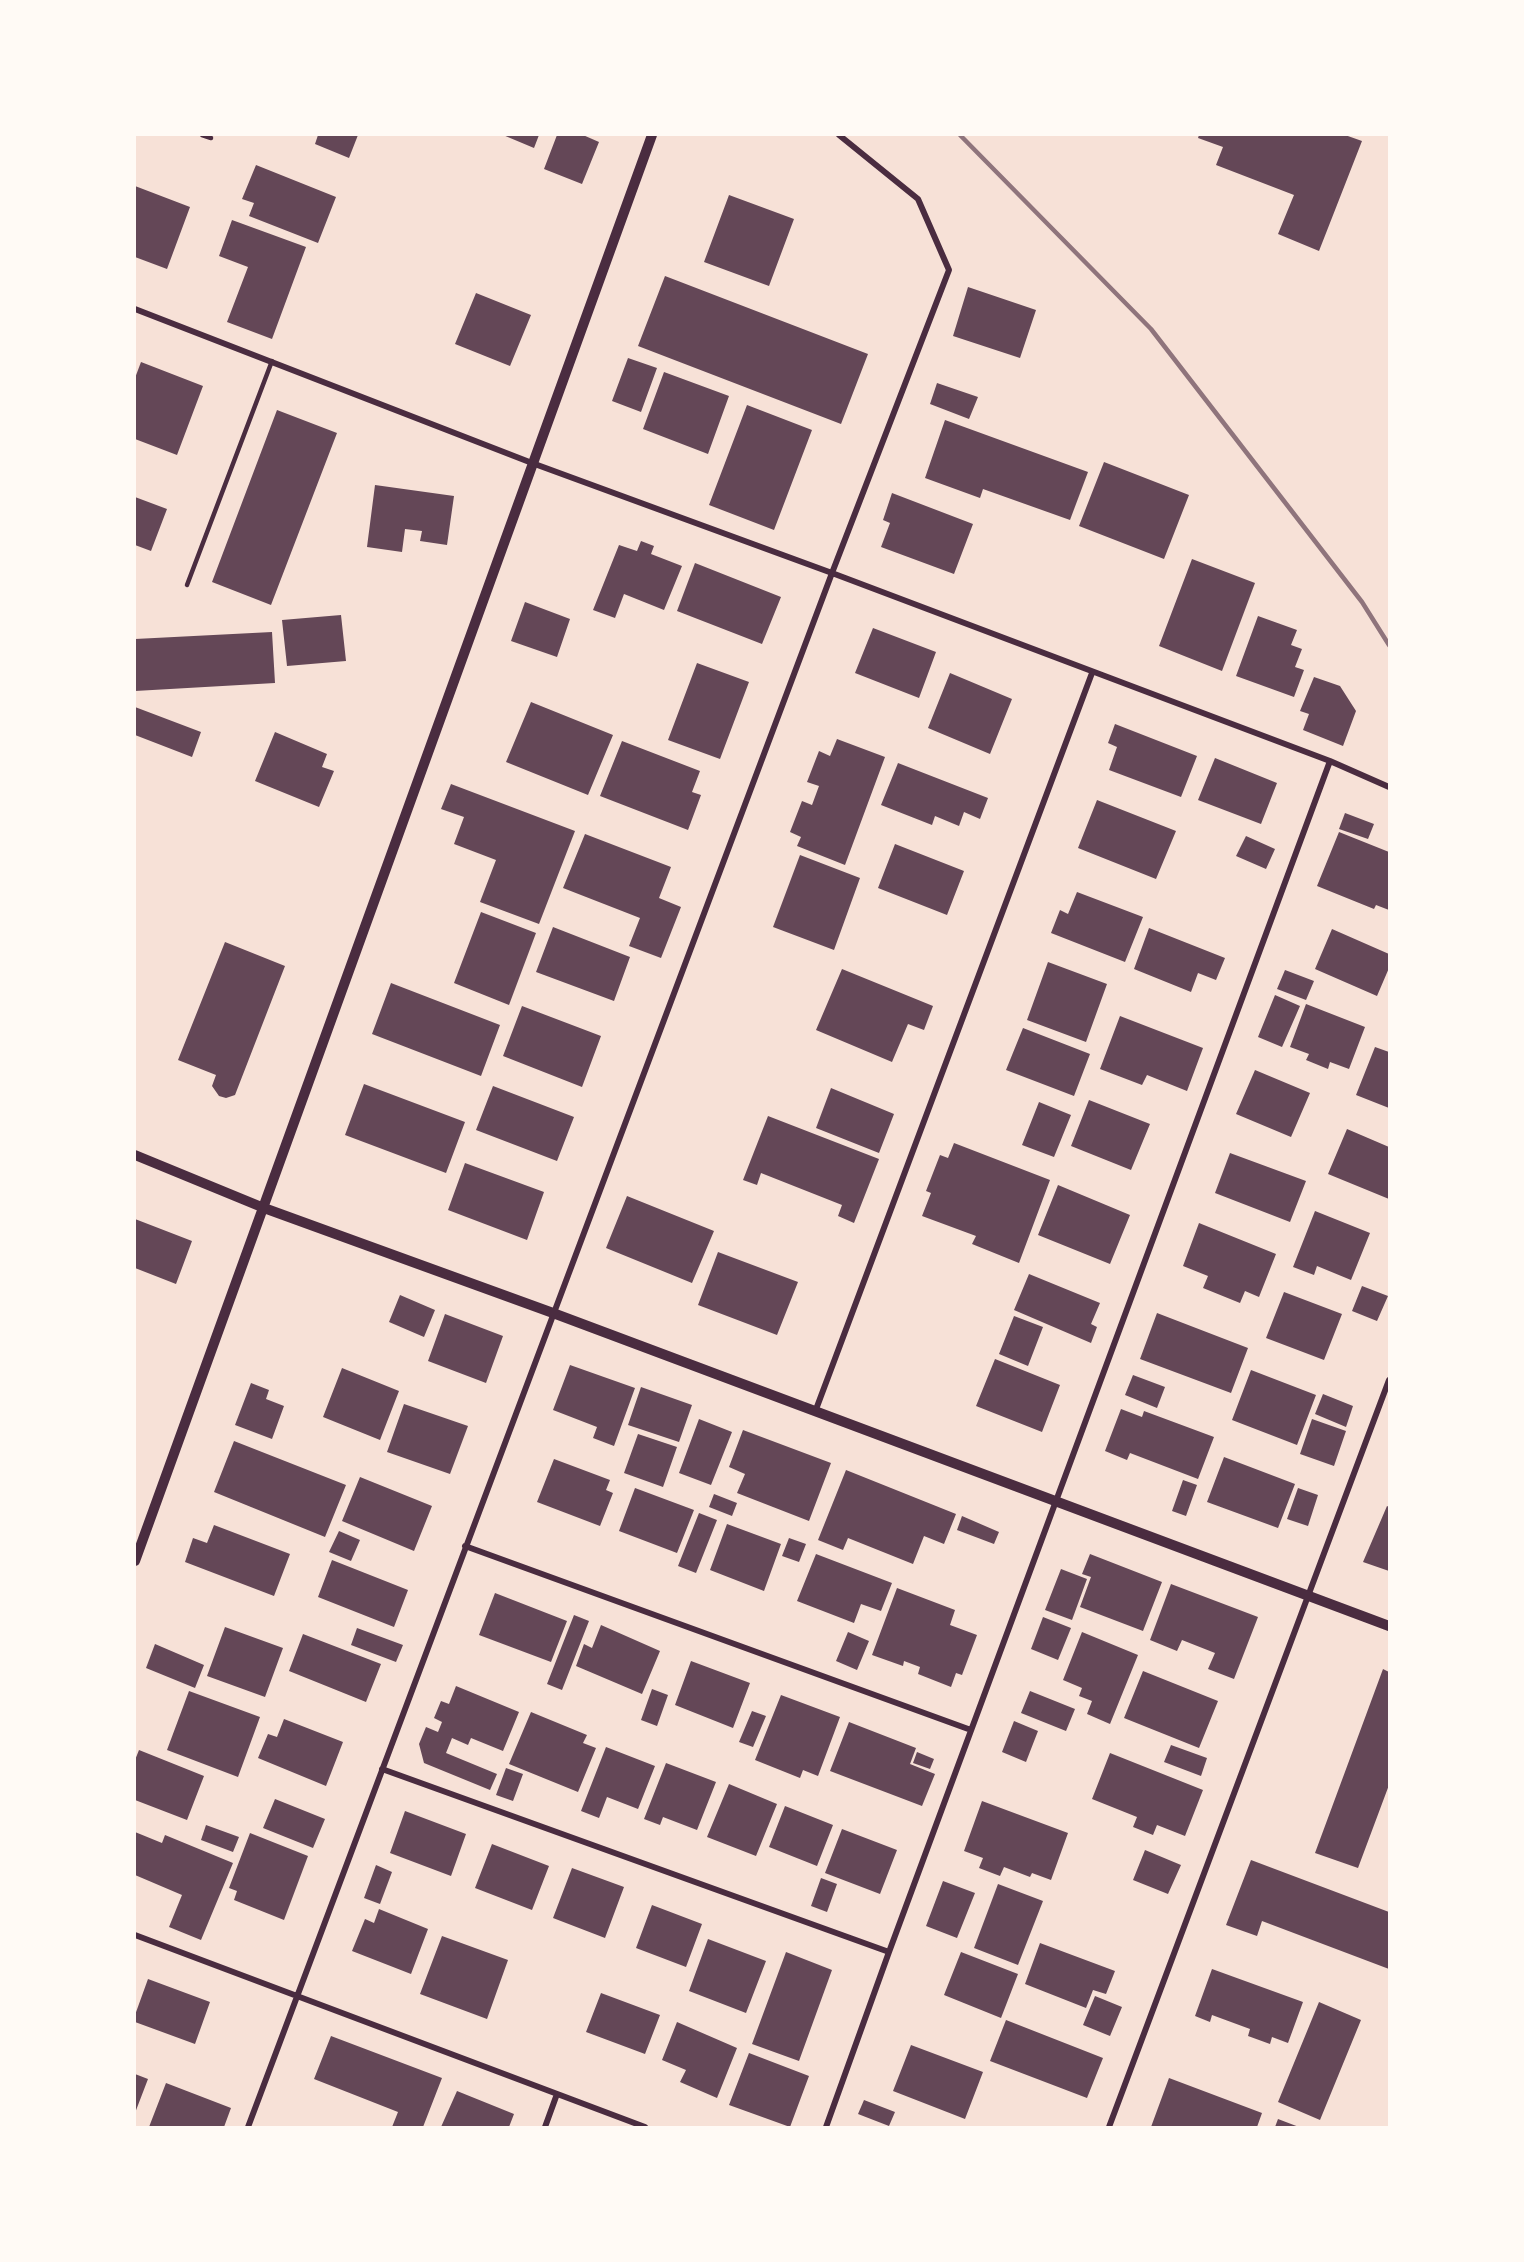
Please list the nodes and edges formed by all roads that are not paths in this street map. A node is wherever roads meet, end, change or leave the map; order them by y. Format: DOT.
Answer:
graph roads {
  1 [pos="202,135"];
  2 [pos="652,135"];
  3 [pos="839,135"];
  4 [pos="211,138"];
  5 [pos="135,309"];
  6 [pos="273,361"];
  7 [pos="532,463"];
  8 [pos="832,573"];
  9 [pos="187,585"];
  10 [pos="1092,673"];
  11 [pos="1330,762"];
  12 [pos="1389,787"];
  13 [pos="135,1155"];
  14 [pos="264,1208"];
  15 [pos="553,1312"];
  16 [pos="1389,1380"];
  17 [pos="815,1412"];
  18 [pos="1058,1501"];
  19 [pos="465,1546"];
  20 [pos="135,1561"];
  21 [pos="1309,1597"];
  22 [pos="1389,1626"];
  23 [pos="971,1730"];
  24 [pos="382,1769"];
  25 [pos="135,1935"];
  26 [pos="889,1952"];
  27 [pos="297,1995"];
  28 [pos="557,2094"];
  29 [pos="248,2127"];
  30 [pos="545,2127"];
  31 [pos="645,2127"];
  32 [pos="826,2127"];
  33 [pos="1109,2127"];
  1 -- 4 [label="lane"];
  2 -- 7 [label="street"];
  3 -- 8 [label="street"];
  5 -- 6 [label="street"];
  6 -- 7 [label="street"];
  6 -- 9 [label="lane"];
  7 -- 8 [label="street"];
  7 -- 14 [label="street"];
  8 -- 10 [label="street"];
  8 -- 15 [label="street"];
  10 -- 11 [label="street"];
  10 -- 17 [label="street"];
  11 -- 12 [label="street"];
  11 -- 18 [label="street"];
  13 -- 14 [label="street"];
  14 -- 15 [label="street"];
  14 -- 20 [label="street"];
  15 -- 17 [label="street"];
  15 -- 19 [label="street"];
  16 -- 21 [label="street"];
  17 -- 18 [label="street"];
  18 -- 21 [label="street"];
  18 -- 23 [label="street"];
  19 -- 23 [label="street"];
  19 -- 24 [label="street"];
  21 -- 22 [label="street"];
  21 -- 33 [label="street"];
  23 -- 26 [label="street"];
  24 -- 26 [label="street"];
  24 -- 27 [label="street"];
  25 -- 27 [label="street"];
  26 -- 32 [label="street"];
  27 -- 28 [label="street"];
  27 -- 29 [label="street"];
  28 -- 30 [label="street"];
  28 -- 31 [label="street"];
}
